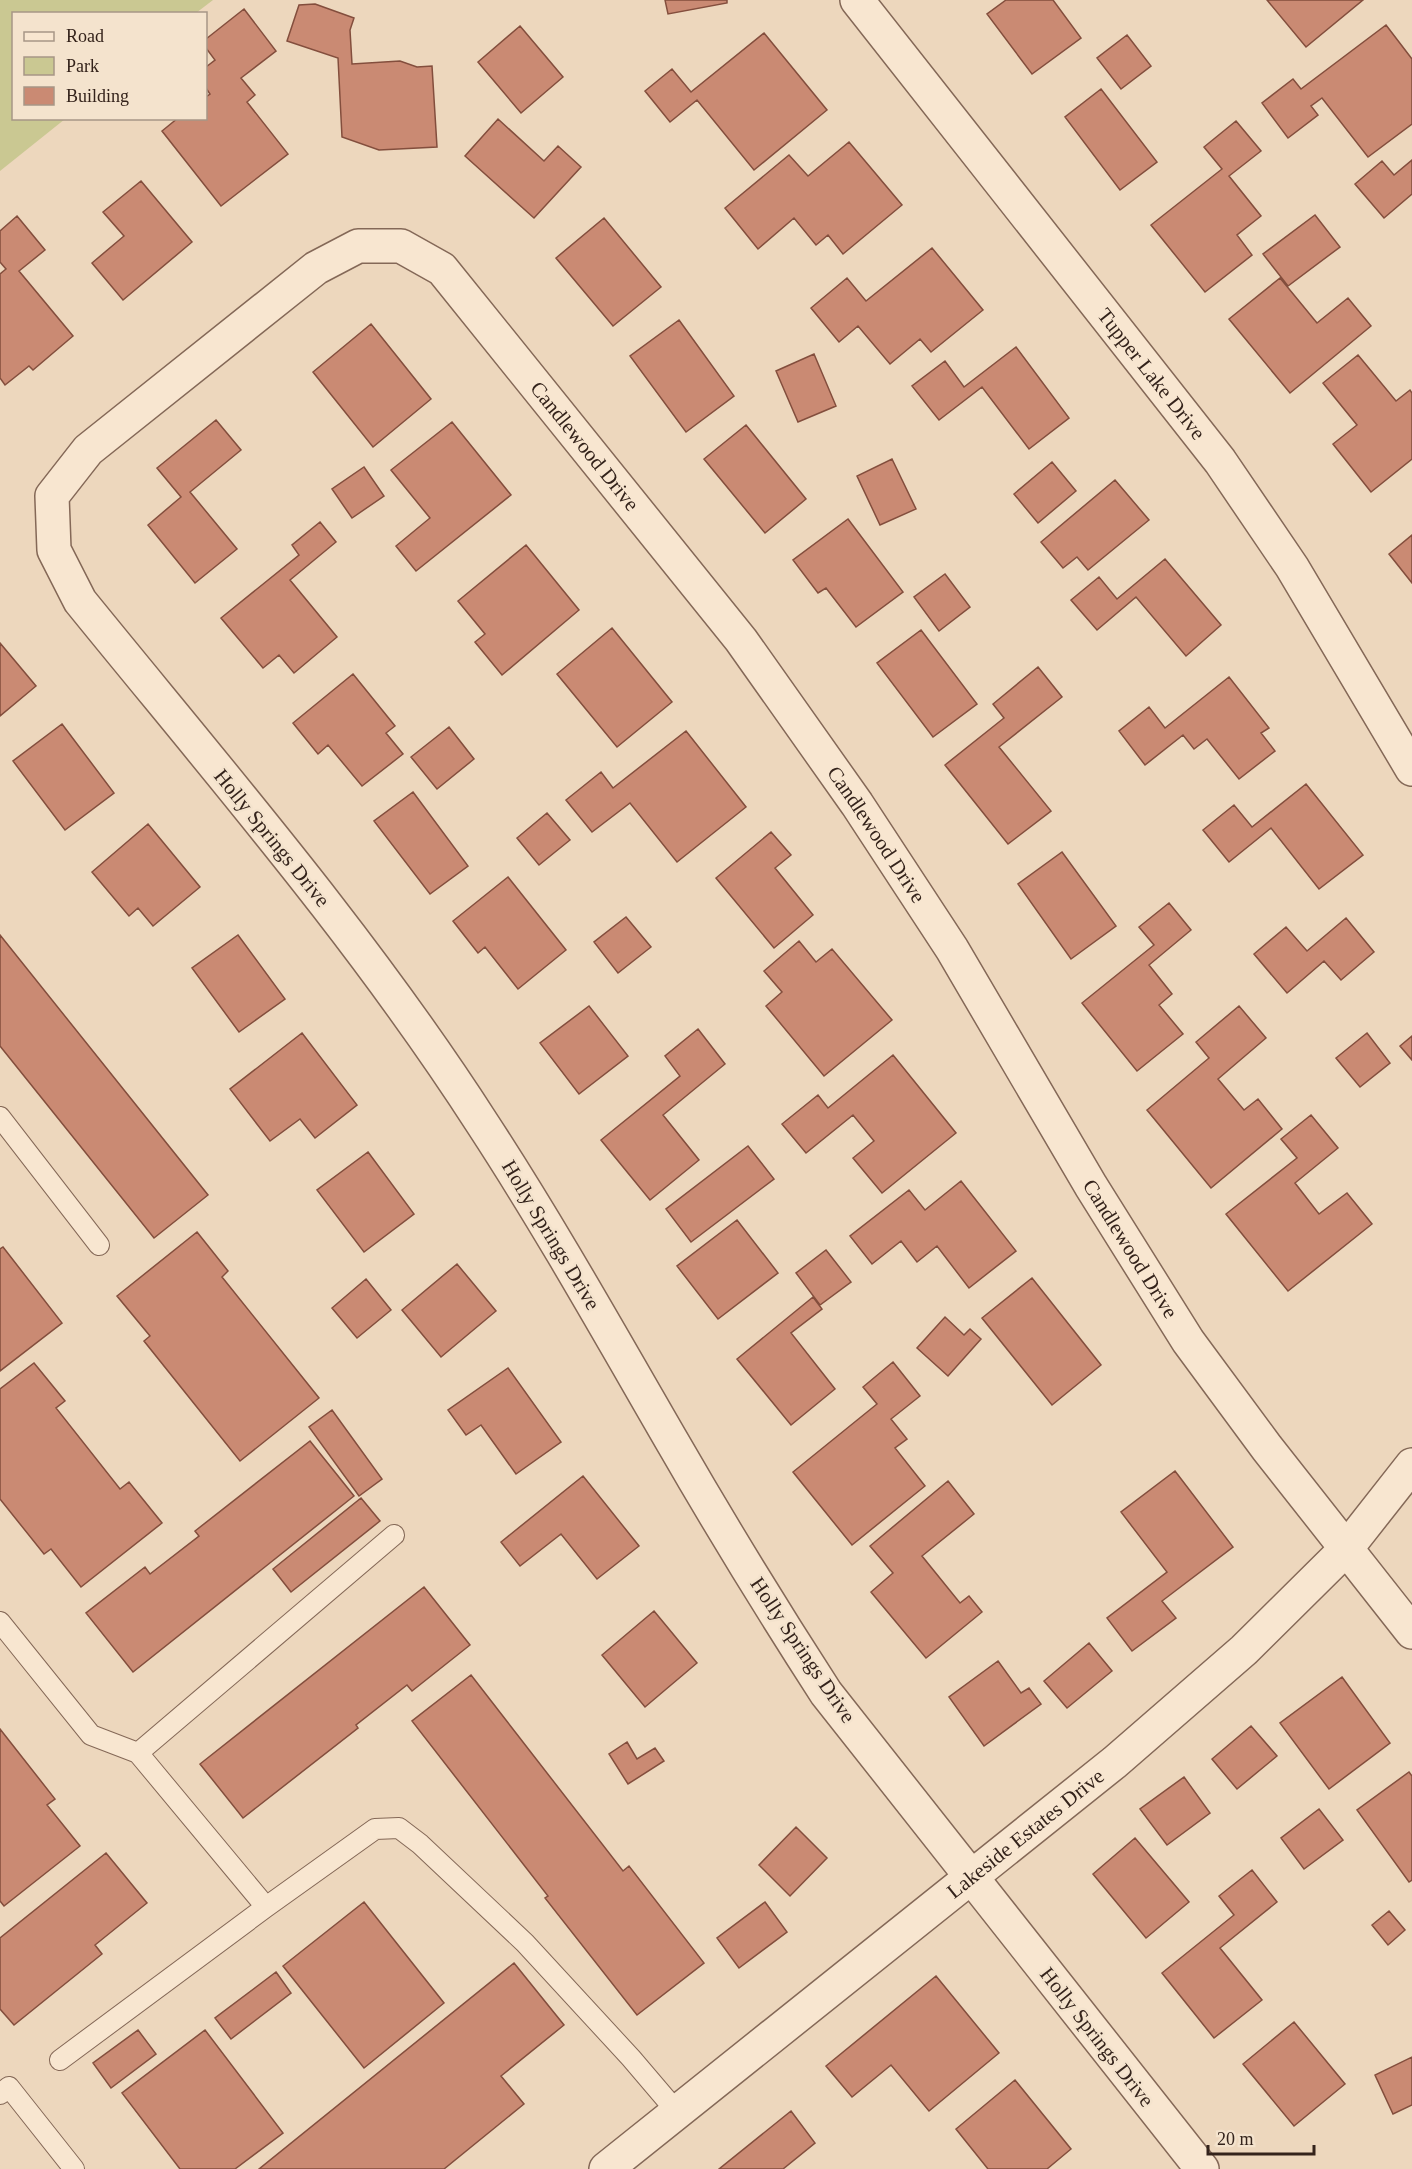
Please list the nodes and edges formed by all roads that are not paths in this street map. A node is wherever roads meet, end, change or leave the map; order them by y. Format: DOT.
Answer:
graph roads {
  1 [pos="857,0"];
  2 [pos="229,337"];
  3 [pos="1412,770"];
  4 [pos="0,1117"];
  5 [pos="99,1245"];
  6 [pos="1412,1465"];
  7 [pos="393,1535"];
  8 [pos="1346,1549"];
  9 [pos="0,1622"];
  10 [pos="1412,1632"];
  11 [pos="138,1753"];
  12 [pos="971,1878"];
  13 [pos="266,1907"];
  14 [pos="60,2060"];
  15 [pos="0,2094"];
  16 [pos="677,2112"];
  17 [pos="74,2169"];
  18 [pos="606,2169"];
  19 [pos="1202,2169"];
  1 -- 3 [label="street, Tupper Lake Drive"];
  2 -- 8 [label="street, Candlewood Drive"];
  2 -- 12 [label="street, Holly Springs Drive"];
  4 -- 5 [label="lane"];
  6 -- 8 [label="street, Lakeside Estates Drive"];
  7 -- 11 [label="lane"];
  8 -- 10 [label="street, Candlewood Drive"];
  8 -- 12 [label="street, Lakeside Estates Drive"];
  9 -- 11 [label="lane"];
  11 -- 13 [label="lane"];
  12 -- 16 [label="street, Lakeside Estates Drive"];
  12 -- 19 [label="street, Holly Springs Drive"];
  13 -- 14 [label="lane"];
  13 -- 16 [label="lane"];
  15 -- 17 [label="lane"];
  16 -- 18 [label="street, Lakeside Estates Drive"];
}
